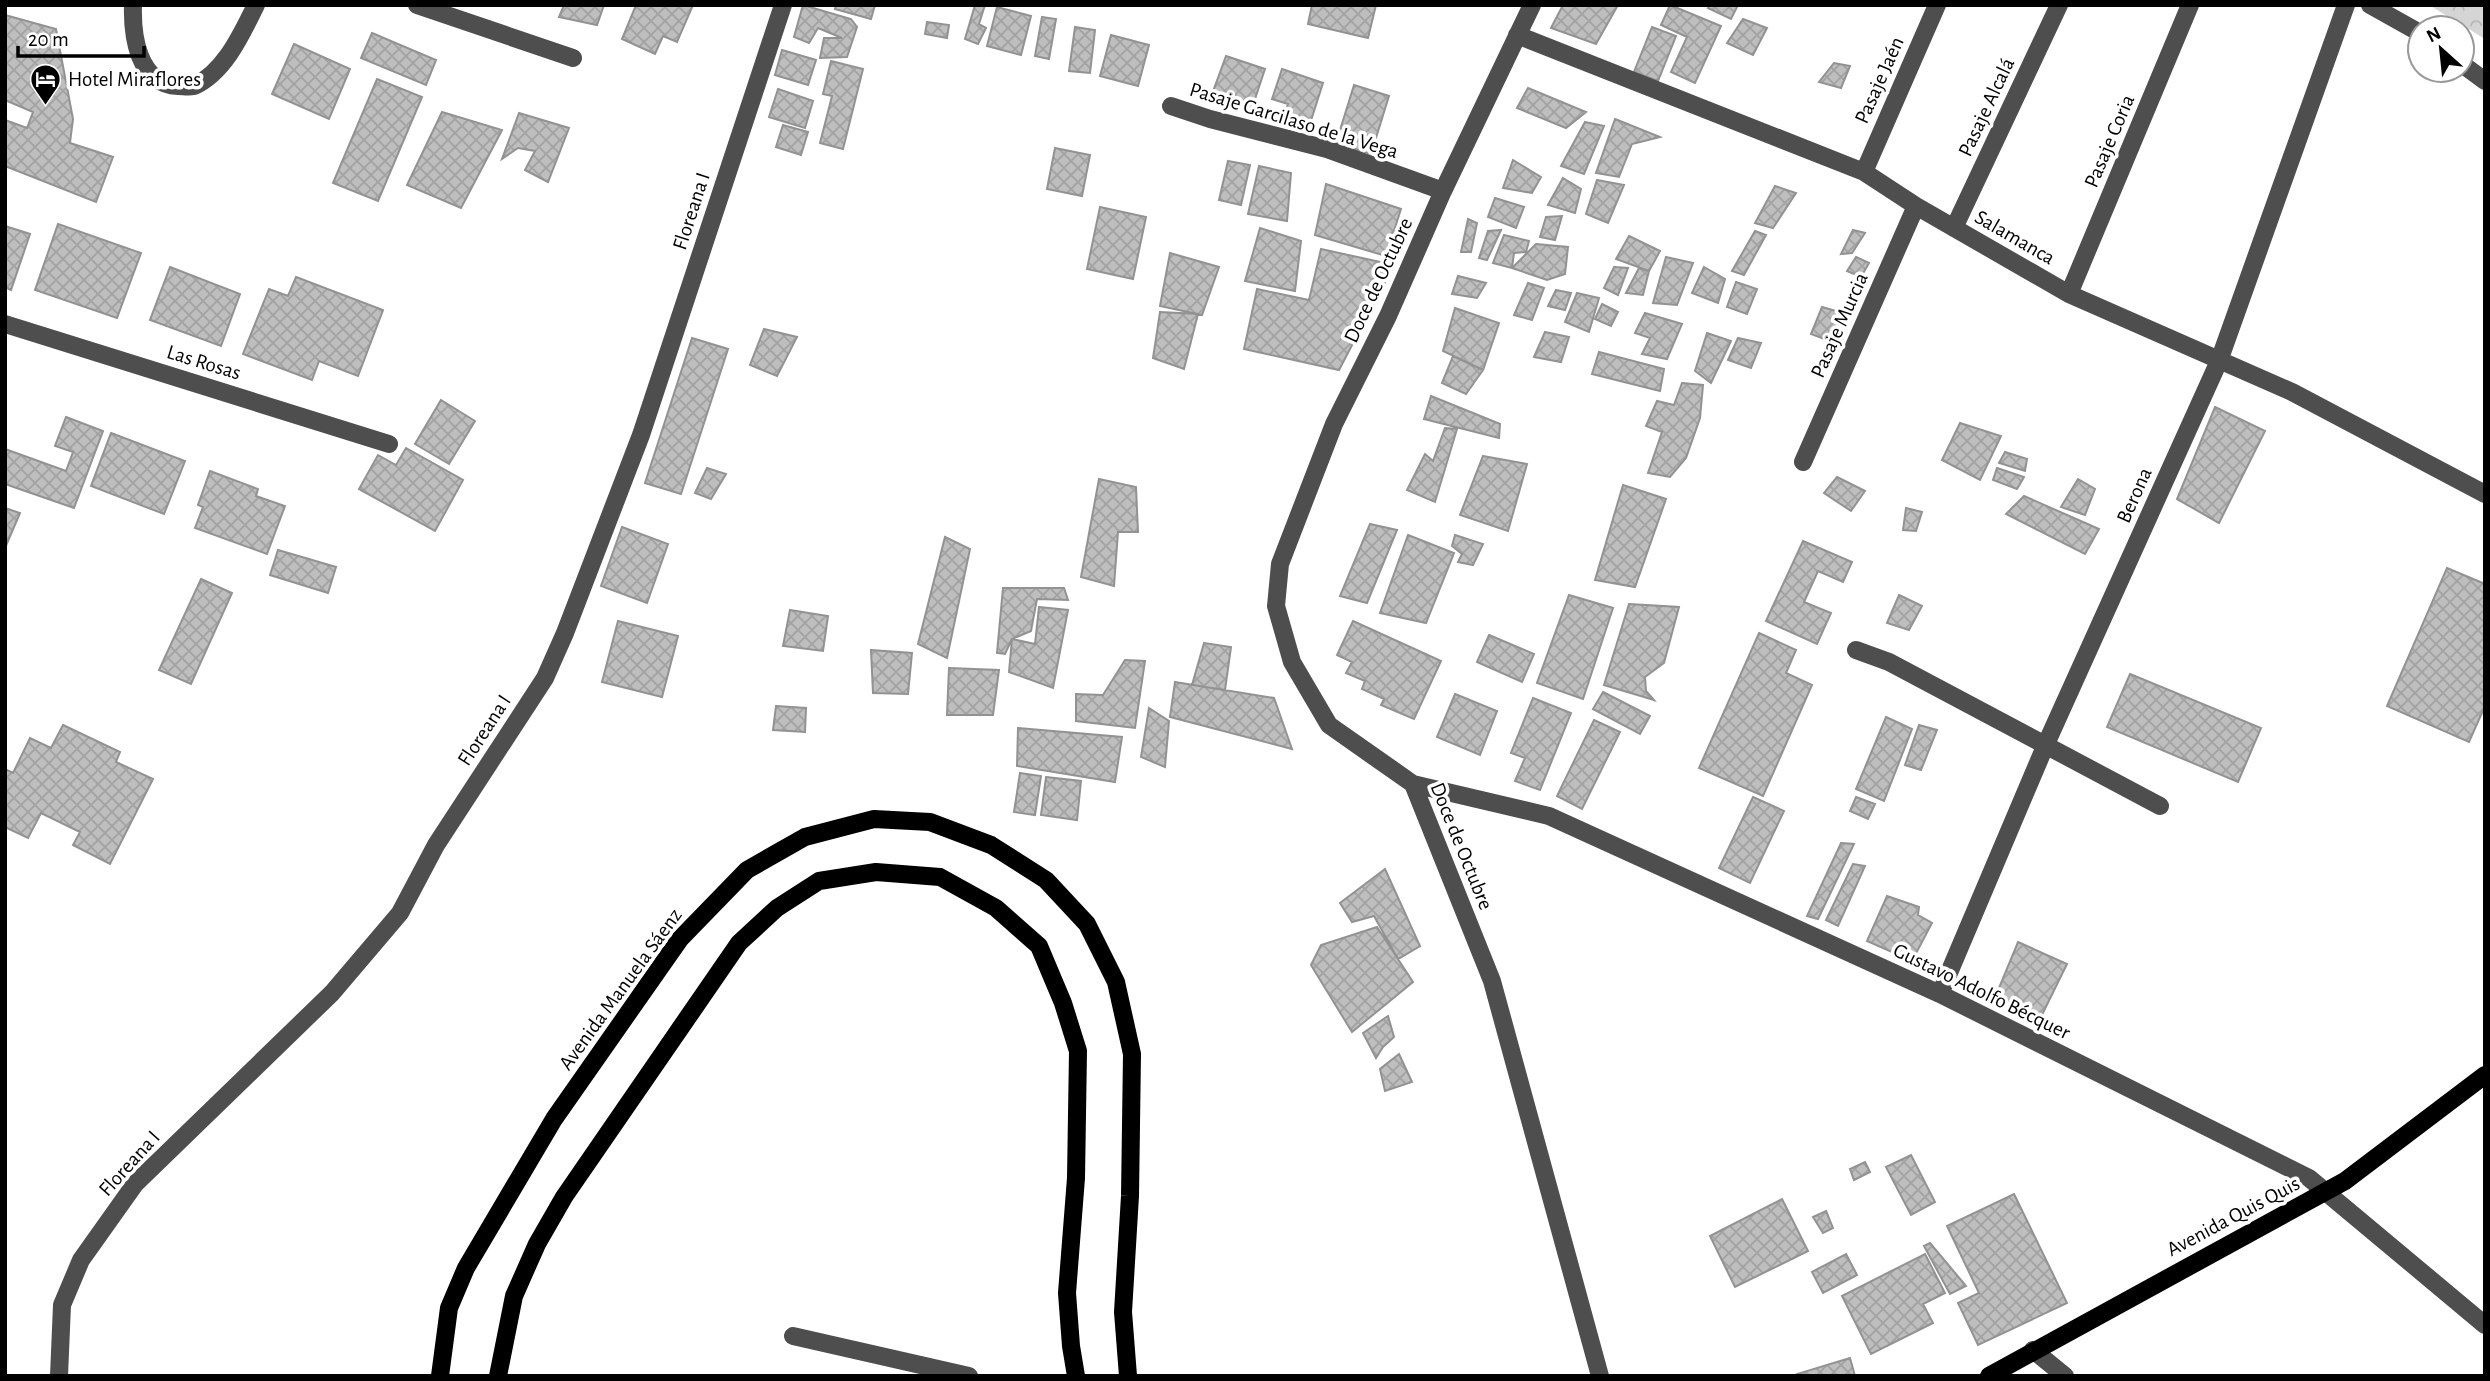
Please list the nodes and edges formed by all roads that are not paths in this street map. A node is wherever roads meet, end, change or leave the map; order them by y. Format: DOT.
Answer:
graph roads {
  1 [pos="133,5"];
  2 [pos="256,5"];
  3 [pos="417,5"];
  4 [pos="783,5"];
  5 [pos="1532,5"];
  6 [pos="1937,5"];
  7 [pos="2059,5"];
  8 [pos="2190,5"];
  9 [pos="2346,5"];
  10 [pos="2370,5"];
  11 [pos="2406,25"];
  12 [pos="1517,34"];
  13 [pos="573,58"];
  14 [pos="1171,106"];
  15 [pos="1864,172"];
  16 [pos="1443,191"];
  17 [pos="1916,206"];
  18 [pos="1954,228"];
  19 [pos="2069,294"];
  20 [pos="5,324"];
  21 [pos="2219,361"];
  22 [pos="389,444"];
  23 [pos="1803,462"];
  24 [pos="2485,494"];
  25 [pos="1856,650"];
  26 [pos="2046,744"];
  27 [pos="1413,784"];
  28 [pos="2160,806"];
  29 [pos="1940,994"];
  30 [pos="2485,1076"];
  31 [pos="2325,1192"];
  32 [pos="2485,1325"];
  33 [pos="793,1336"];
  34 [pos="2033,1350"];
  35 [pos="59,1376"];
  36 [pos="440,1376"];
  37 [pos="498,1376"];
  38 [pos="969,1376"];
  39 [pos="1076,1376"];
  40 [pos="1128,1376"];
  41 [pos="1600,1376"];
  42 [pos="1989,1376"];
  43 [pos="2065,1376"];
  1 -- 2 [label="street"];
  3 -- 13 [label="street"];
  4 -- 35 [label="street, Floreana I"];
  5 -- 12 [label="street, Doce de Octubre"];
  6 -- 15 [label="street, Pasaje Jaén"];
  7 -- 18 [label="street, Pasaje Alcalá"];
  8 -- 19 [label="street, Pasaje Coria"];
  9 -- 21 [label="street, Berona"];
  10 -- 11 [label="street"];
  12 -- 15 [label="street, Salamanca"];
  12 -- 16 [label="street, Doce de Octubre"];
  14 -- 16 [label="street, Pasaje Garcilaso de la Vega"];
  15 -- 17 [label="street, Salamanca"];
  16 -- 27 [label="street, Doce de Octubre"];
  17 -- 18 [label="street, Salamanca"];
  17 -- 23 [label="street, Pasaje Murcia"];
  18 -- 19 [label="street, Salamanca"];
  19 -- 21 [label="street, Salamanca"];
  20 -- 22 [label="street, Las Rosas"];
  21 -- 24 [label="street, Salamanca"];
  21 -- 26 [label="street, Berona"];
  25 -- 26 [label="street"];
  26 -- 28 [label="street"];
  26 -- 29 [label="street, Berona"];
  27 -- 29 [label="street, Gustavo Adolfo Bécquer"];
  27 -- 41 [label="street, Doce de Octubre"];
  29 -- 31 [label="street, Gustavo Adolfo Bécquer"];
  30 -- 31 [label="main road, Avenida Quis Quis"];
  31 -- 32 [label="street, Gustavo Adolfo Bécquer"];
  31 -- 34 [label="main road, Avenida Quis Quis"];
  33 -- 38 [label="street"];
  34 -- 42 [label="main road, Avenida Quis Quis"];
  34 -- 43 [label="street"];
  36 -- 40 [label="main road, Avenida Manuela Sáenz"];
  37 -- 39 [label="main road"];
}
